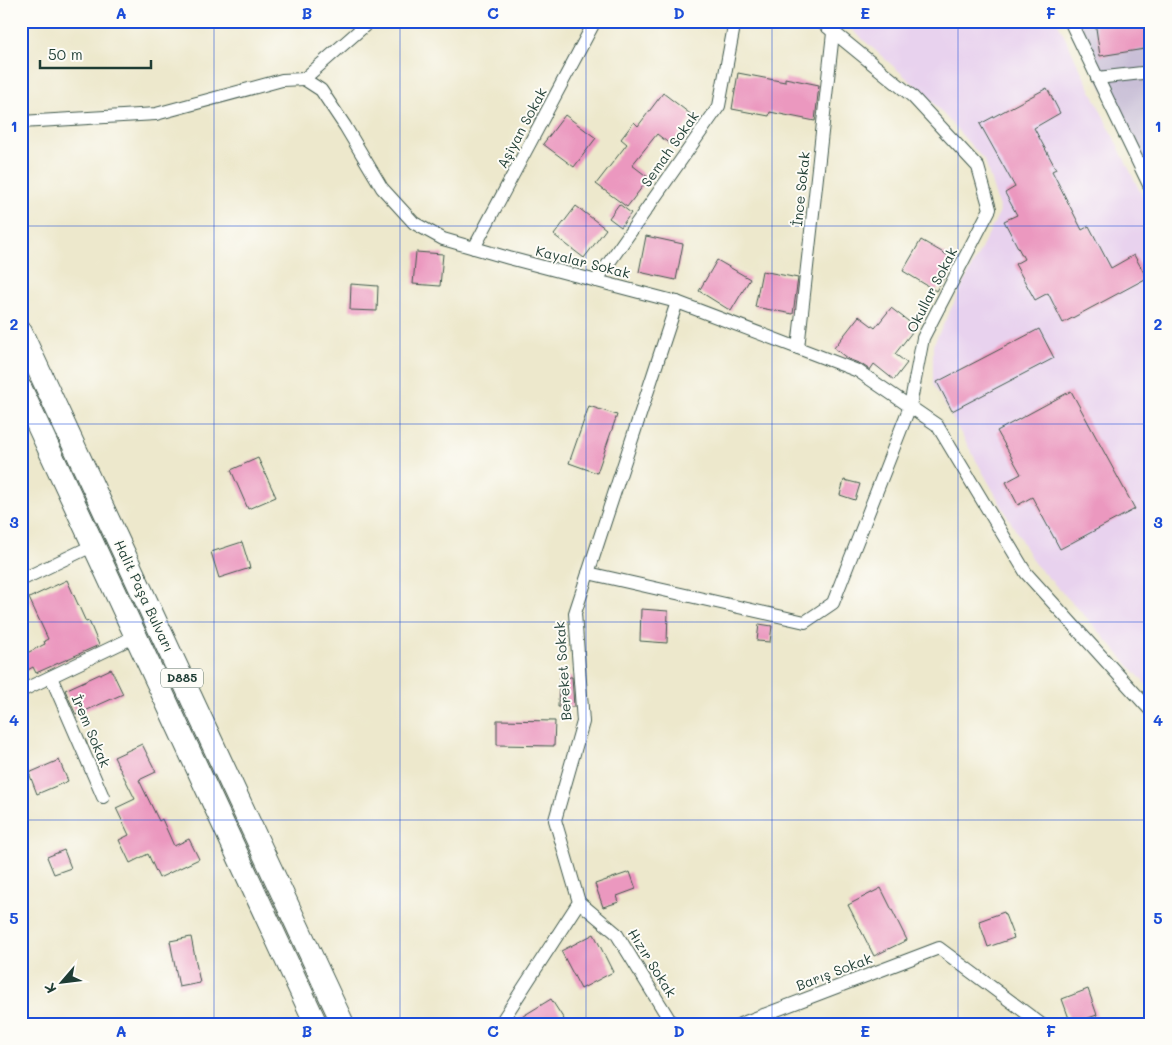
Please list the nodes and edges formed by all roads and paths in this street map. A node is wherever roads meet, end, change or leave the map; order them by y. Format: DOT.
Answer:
graph roads {
  1 [pos="370,21"];
  2 [pos="595,21"];
  3 [pos="735,21"];
  4 [pos="820,21"];
  5 [pos="1070,21"];
  6 [pos="833,33"];
  7 [pos="1151,72"];
  8 [pos="1097,78"];
  9 [pos="304,79"];
  10 [pos="21,122"];
  11 [pos="1151,189"];
  12 [pos="474,248"];
  13 [pos="596,281"];
  14 [pos="677,302"];
  15 [pos="21,332"];
  16 [pos="798,348"];
  17 [pos="21,388"];
  18 [pos="910,406"];
  19 [pos="94,545"];
  20 [pos="588,573"];
  21 [pos="21,580"];
  22 [pos="136,636"];
  23 [pos="51,677"];
  24 [pos="21,691"];
  25 [pos="1151,711"];
  26 [pos="103,797"];
  27 [pos="580,902"];
  28 [pos="316,1024"];
  29 [pos="343,1024"];
  30 [pos="500,1024"];
  31 [pos="672,1024"];
  32 [pos="740,1024"];
  33 [pos="1041,1024"];
  1 -- 9 [label="street"];
  2 -- 12 [label="street, Aşiyan Sokak"];
  3 -- 13 [label="street, Semah Sokak"];
  4 -- 6 [label="street, Okullar Sokak"];
  5 -- 8 [label="street"];
  6 -- 16 [label="street, İnce Sokak"];
  6 -- 18 [label="street, Okullar Sokak"];
  7 -- 8 [label="street"];
  8 -- 11 [label="street"];
  9 -- 10 [label="street"];
  9 -- 12 [label="street, Kayalar Sokak"];
  12 -- 13 [label="street, Kayalar Sokak"];
  13 -- 14 [label="street, Kayalar Sokak"];
  14 -- 16 [label="street, Kayalar Sokak"];
  14 -- 20 [label="street, Bereket Sokak"];
  15 -- 29 [label="highway, Halit Paşa Bulvarı / D885"];
  16 -- 18 [label="street, Kayalar Sokak"];
  17 -- 19 [label="highway, Halit Paşa Bulvarı / D885"];
  18 -- 20 [label="street, Okullar Sokak"];
  18 -- 25 [label="street"];
  19 -- 21 [label="street"];
  19 -- 22 [label="highway, Halit Paşa Bulvarı / D885"];
  20 -- 27 [label="street, Bereket Sokak"];
  22 -- 23 [label="street"];
  22 -- 28 [label="highway, Halit Paşa Bulvarı / D885"];
  23 -- 24 [label="street"];
  23 -- 26 [label="street, İrem Sokak"];
  27 -- 30 [label="street"];
  27 -- 31 [label="street, Hızır Sokak"];
  32 -- 33 [label="street, Barış Sokak"];
}
